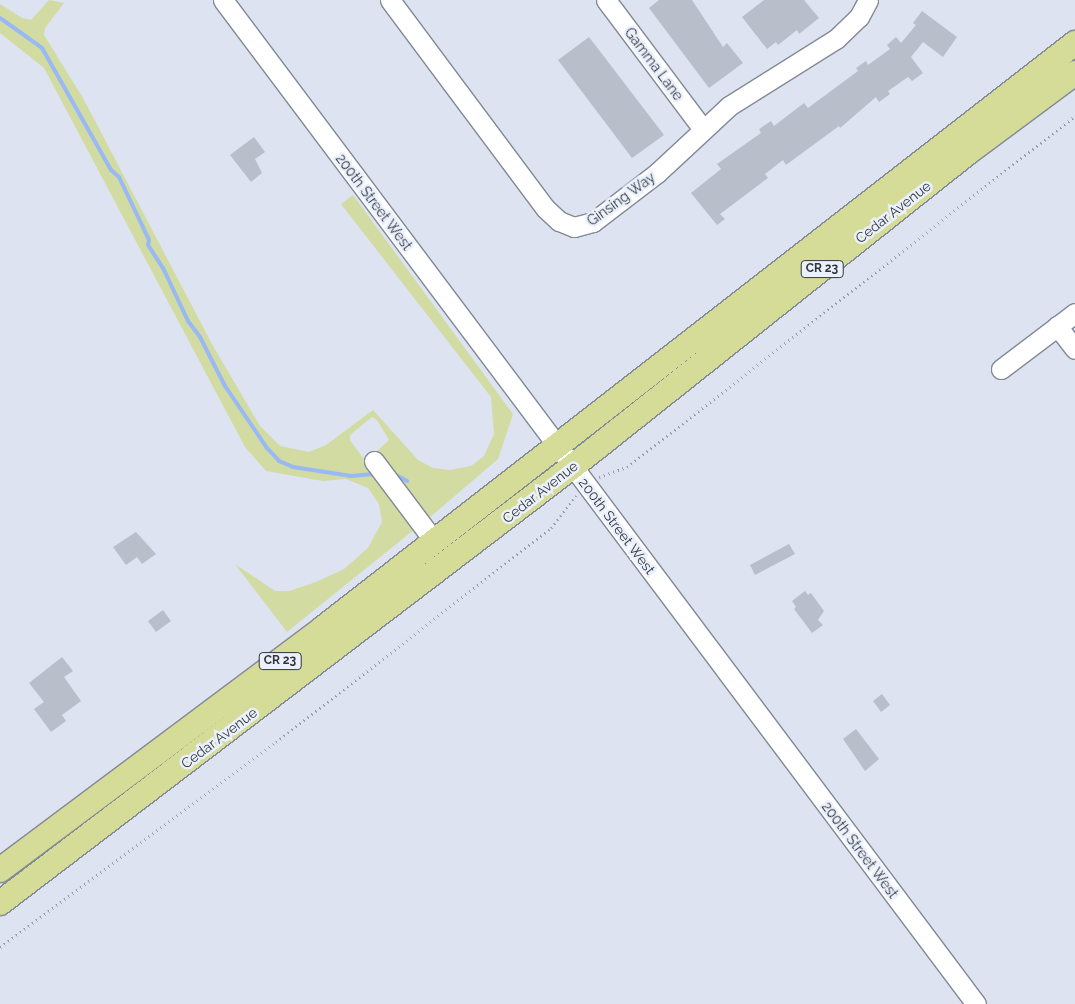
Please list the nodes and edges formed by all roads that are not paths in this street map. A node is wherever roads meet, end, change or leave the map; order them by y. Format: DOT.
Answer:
graph roads {
  1 [pos="223,0"];
  2 [pos="390,0"];
  3 [pos="606,0"];
  4 [pos="868,0"];
  5 [pos="1075,43"];
  6 [pos="1075,73"];
  7 [pos="702,128"];
  8 [pos="1075,313"];
  9 [pos="1057,326"];
  10 [pos="1075,349"];
  11 [pos="1001,369"];
  12 [pos="556,446"];
  13 [pos="374,461"];
  14 [pos="579,476"];
  15 [pos="434,541"];
  16 [pos="0,870"];
  17 [pos="0,903"];
  18 [pos="976,1004"];
  1 -- 12 [label="street, 200th Street West"];
  2 -- 7 [label="street, Ginsing Way"];
  3 -- 7 [label="street, Gamma Lane"];
  4 -- 7 [label="street, Ginsing Way"];
  5 -- 12 [label="main road, Cedar Avenue / CR 23"];
  6 -- 14 [label="main road, Cedar Avenue / CR 23"];
  8 -- 9 [label="street"];
  9 -- 10 [label="street"];
  9 -- 11 [label="street"];
  12 -- 14 [label="street, 200th Street West"];
  12 -- 15 [label="main road, Cedar Avenue / CR 23"];
  13 -- 15 [label="street"];
  14 -- 17 [label="main road, Cedar Avenue / CR 23"];
  14 -- 18 [label="street, 200th Street West"];
  15 -- 16 [label="main road, Cedar Avenue / CR 23"];
}
